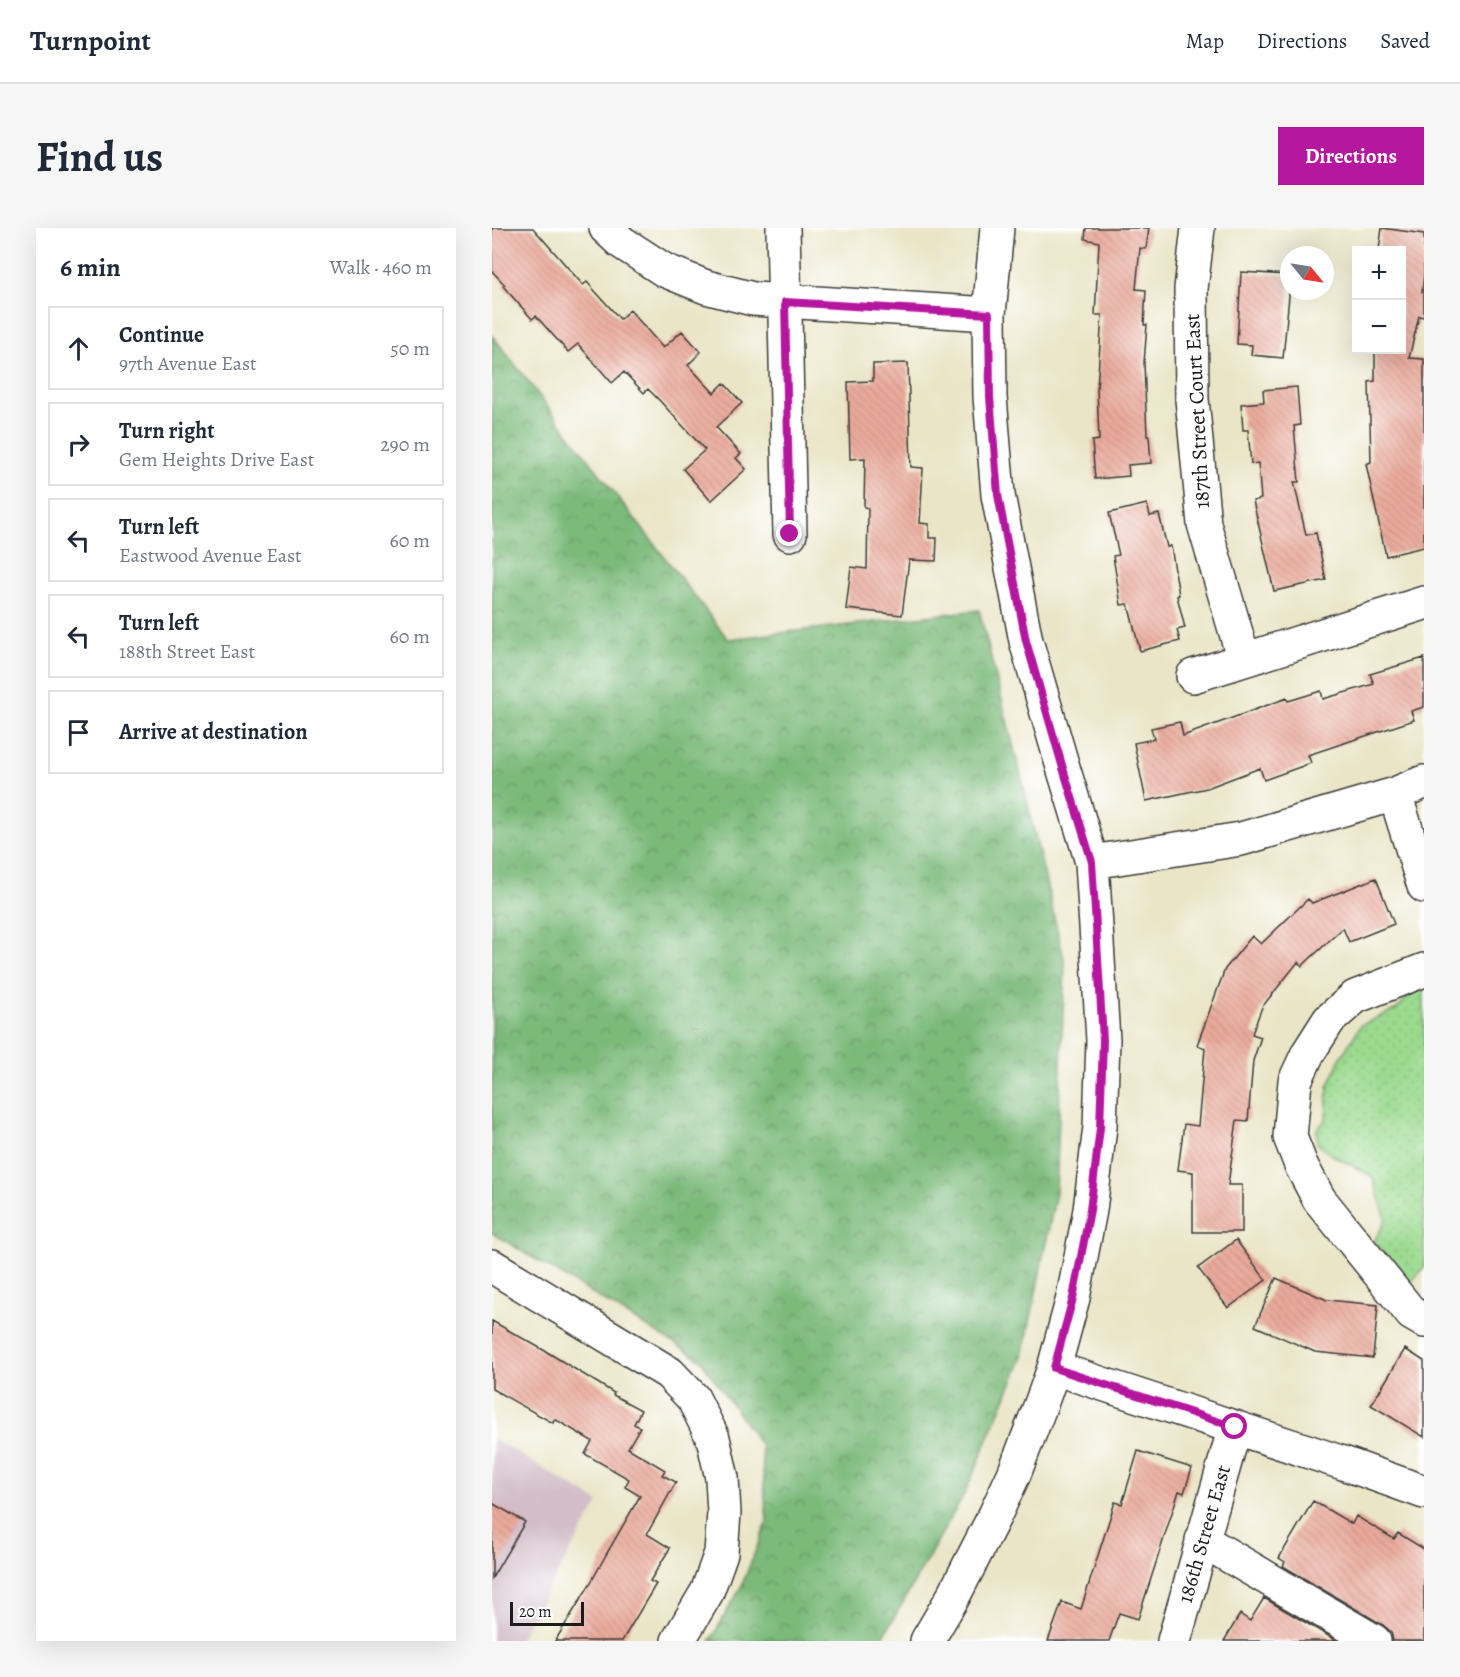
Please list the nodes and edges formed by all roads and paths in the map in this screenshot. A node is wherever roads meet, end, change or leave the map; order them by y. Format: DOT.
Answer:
graph roads {
  1 [pos="606,228"];
  2 [pos="783,228"];
  3 [pos="997,228"];
  4 [pos="1198,228"];
  5 [pos="785,302"];
  6 [pos="989,314"];
  7 [pos="790,534"];
  8 [pos="1424,603"];
  9 [pos="1244,660"];
  10 [pos="1192,676"];
  11 [pos="1409,788"];
  12 [pos="1092,862"];
  13 [pos="1424,886"];
  14 [pos="1424,970"];
  15 [pos="492,1266"];
  16 [pos="1424,1320"];
  17 [pos="1054,1368"];
  18 [pos="1235,1427"];
  19 [pos="1424,1492"];
  20 [pos="1202,1540"];
  21 [pos="678,1641"];
  22 [pos="927,1641"];
  23 [pos="1174,1641"];
  24 [pos="1374,1641"];
  1 -- 5 [label="street"];
  2 -- 5 [label="street"];
  3 -- 6 [label="street"];
  4 -- 9 [label="street, 187th Street Court East"];
  5 -- 6 [label="street"];
  5 -- 7 [label="street"];
  6 -- 12 [label="street"];
  8 -- 9 [label="street"];
  9 -- 10 [label="street"];
  11 -- 12 [label="street"];
  11 -- 13 [label="street"];
  12 -- 17 [label="street"];
  14 -- 16 [label="street"];
  15 -- 21 [label="street"];
  17 -- 18 [label="street"];
  17 -- 22 [label="street"];
  18 -- 19 [label="street"];
  18 -- 20 [label="street, 186th Street East"];
  20 -- 23 [label="street, 186th Street East"];
  20 -- 24 [label="street"];
}
